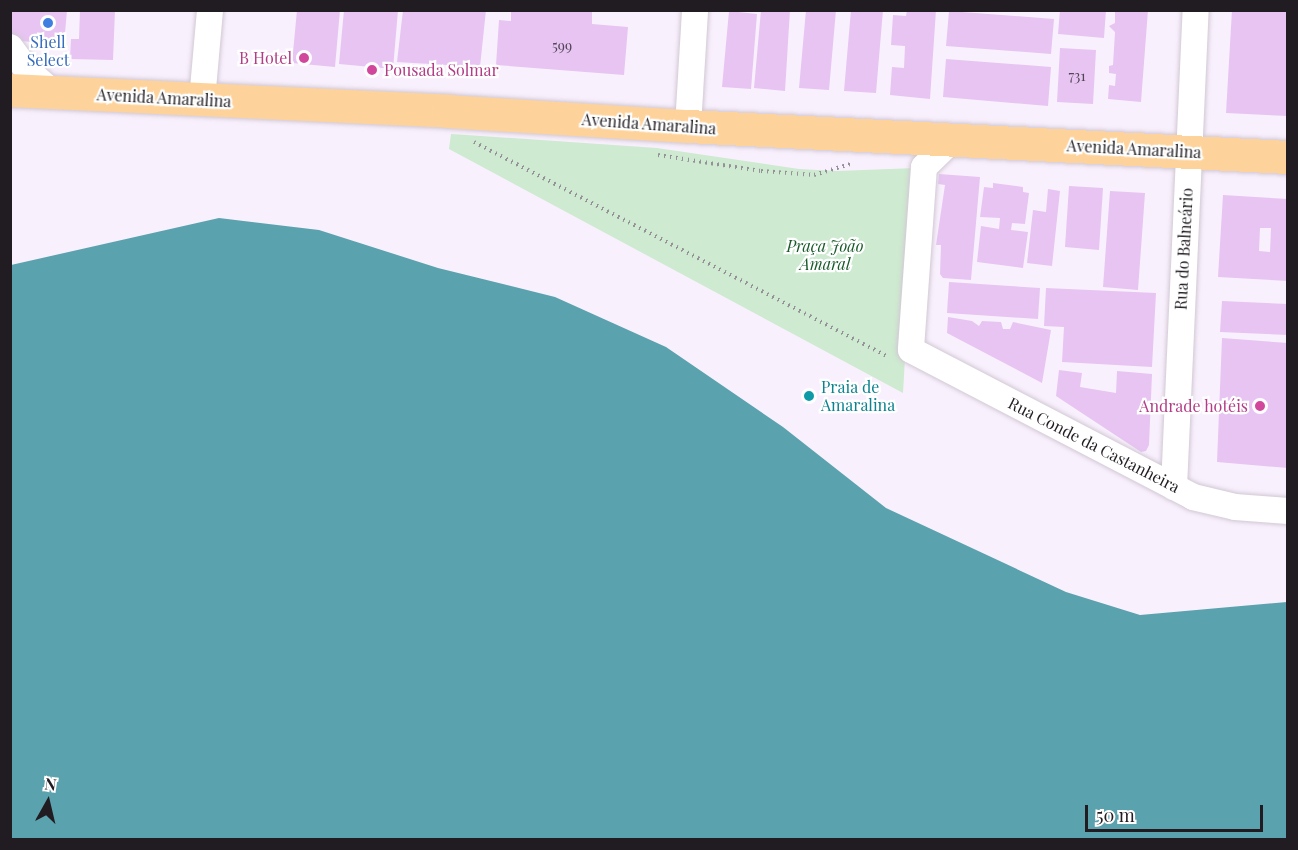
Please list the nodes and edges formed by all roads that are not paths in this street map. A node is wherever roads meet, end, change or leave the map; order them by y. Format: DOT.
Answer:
graph roads {
  1 [pos="210,10"];
  2 [pos="695,10"];
  3 [pos="1196,10"];
  4 [pos="10,47"];
  5 [pos="10,90"];
  6 [pos="53,93"];
  7 [pos="202,100"];
  8 [pos="688,126"];
  9 [pos="953,139"];
  10 [pos="1188,152"];
  11 [pos="1287,157"];
  12 [pos="1174,487"];
  13 [pos="1287,511"];
  1 -- 7 [label="street"];
  2 -- 8 [label="street"];
  3 -- 10 [label="street, Rua do Balneário"];
  4 -- 6 [label="street"];
  5 -- 6 [label="main road, Avenida Amaralina"];
  6 -- 7 [label="main road, Avenida Amaralina"];
  7 -- 8 [label="main road, Avenida Amaralina"];
  8 -- 9 [label="main road, Avenida Amaralina"];
  9 -- 10 [label="main road, Avenida Amaralina"];
  9 -- 12 [label="street, Rua Conde da Castanheira"];
  10 -- 11 [label="main road, Avenida Amaralina"];
  10 -- 12 [label="street, Rua do Balneário"];
  12 -- 13 [label="street, Rua Conde da Castanheira"];
}
